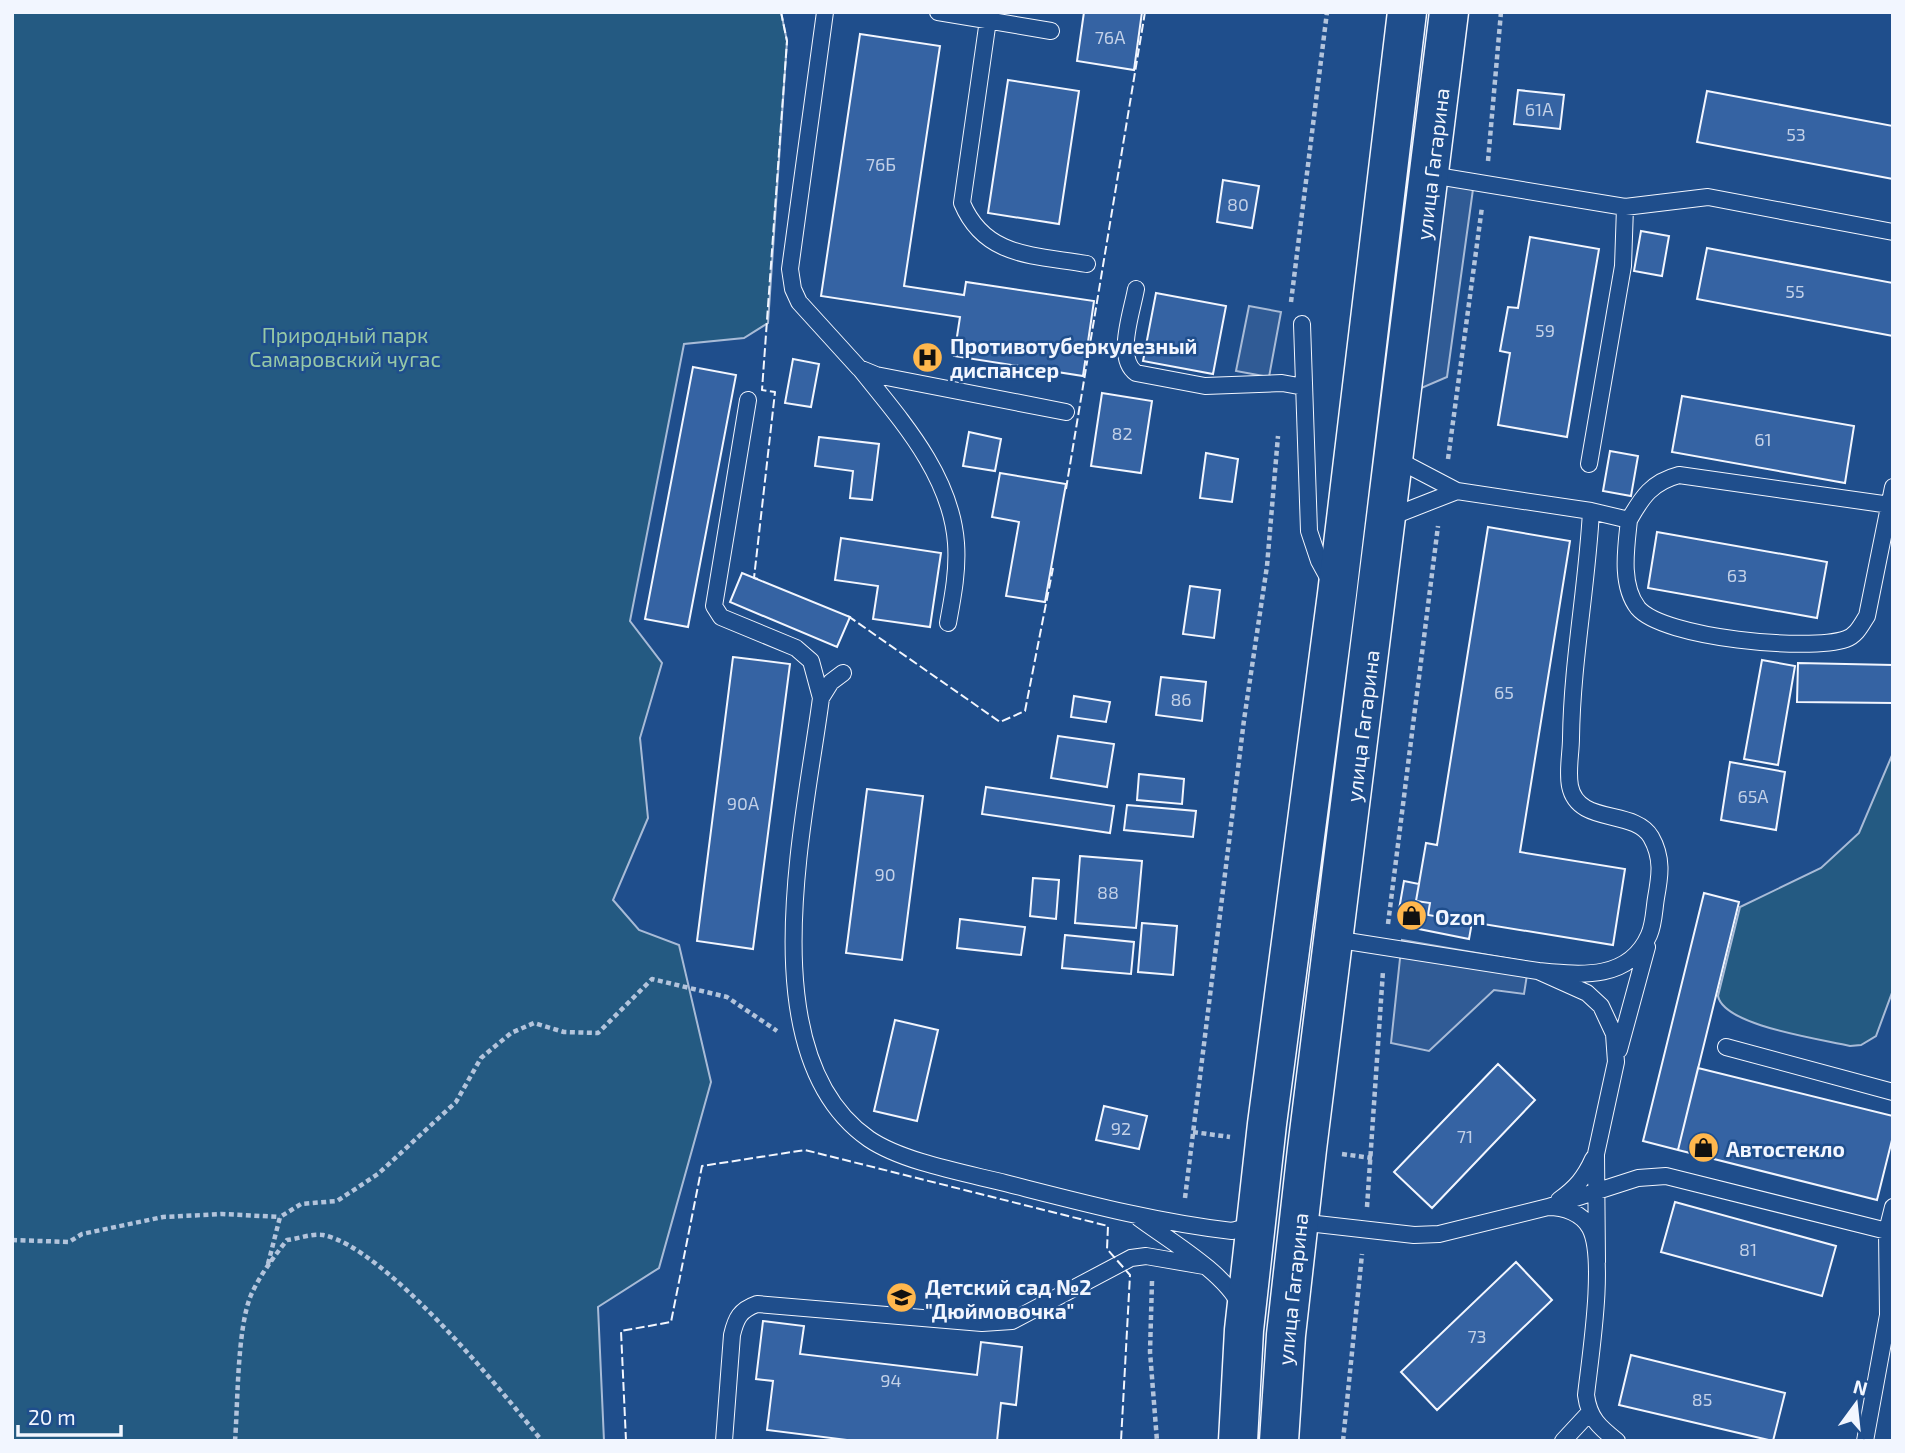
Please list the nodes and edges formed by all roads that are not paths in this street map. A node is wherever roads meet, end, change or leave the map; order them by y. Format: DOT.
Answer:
graph roads {
  1 [pos="825,12"];
  2 [pos="938,12"];
  3 [pos="1407,12"];
  4 [pos="1449,12"];
  5 [pos="988,20"];
  6 [pos="1051,31"];
  7 [pos="1389,169"];
  8 [pos="1431,175"];
  9 [pos="1625,207"];
  10 [pos="1893,233"];
  11 [pos="1087,264"];
  12 [pos="1136,289"];
  13 [pos="1302,324"];
  14 [pos="859,368"];
  15 [pos="1304,387"];
  16 [pos="748,400"];
  17 [pos="1066,412"];
  18 [pos="1396,459"];
  19 [pos="1589,464"];
  20 [pos="1893,487"];
  21 [pos="1447,491"];
  22 [pos="1890,505"];
  23 [pos="1591,511"];
  24 [pos="1346,513"];
  25 [pos="1388,518"];
  26 [pos="1629,520"];
  27 [pos="1336,594"];
  28 [pos="948,623"];
  29 [pos="843,673"];
  30 [pos="821,698"];
  31 [pos="1650,934"];
  32 [pos="1334,939"];
  33 [pos="1538,971"];
  34 [pos="1726,1047"];
  35 [pos="1616,1062"];
  36 [pos="1893,1091"];
  37 [pos="1596,1154"];
  38 [pos="1594,1193"];
  39 [pos="1548,1207"];
  40 [pos="1893,1207"];
  41 [pos="1258,1212"];
  42 [pos="1137,1217"];
  43 [pos="1299,1222"];
  44 [pos="1890,1231"];
  45 [pos="1597,1262"];
  46 [pos="1204,1266"];
  47 [pos="1244,1330"];
  48 [pos="1588,1413"];
  49 [pos="724,1441"];
  50 [pos="1238,1441"];
  51 [pos="1279,1441"];
  52 [pos="1563,1441"];
  53 [pos="1617,1441"];
  54 [pos="1865,1441"];
  1 -- 14 [label="lane"];
  2 -- 5 [label="lane"];
  3 -- 7 [label="main road, улица Гагарина"];
  4 -- 8 [label="main road, улица Гагарина"];
  5 -- 6 [label="lane"];
  5 -- 11 [label="lane"];
  7 -- 8 [label="main road"];
  7 -- 24 [label="main road, улица Гагарина"];
  8 -- 9 [label="lane"];
  8 -- 18 [label="main road, улица Гагарина"];
  9 -- 10 [label="lane"];
  9 -- 19 [label="lane"];
  12 -- 15 [label="lane"];
  13 -- 15 [label="lane"];
  14 -- 17 [label="lane"];
  14 -- 28 [label="lane"];
  15 -- 27 [label="lane"];
  16 -- 30 [label="lane"];
  18 -- 21 [label="lane"];
  18 -- 25 [label="main road, улица Гагарина"];
  20 -- 22 [label="lane"];
  21 -- 23 [label="lane"];
  21 -- 25 [label="lane"];
  22 -- 26 [label="lane"];
  22 -- 26 [label="lane"];
  23 -- 26 [label="lane"];
  23 -- 31 [label="lane"];
  24 -- 25 [label="main road"];
  24 -- 27 [label="main road, улица Гагарина"];
  25 -- 32 [label="main road, улица Гагарина"];
  27 -- 41 [label="main road, улица Гагарина"];
  29 -- 30 [label="lane"];
  30 -- 42 [label="lane"];
  31 -- 33 [label="lane"];
  31 -- 35 [label="lane"];
  32 -- 33 [label="lane"];
  32 -- 43 [label="main road, улица Гагарина"];
  33 -- 35 [label="lane"];
  34 -- 36 [label="lane"];
  35 -- 37 [label="lane"];
  37 -- 38 [label="lane"];
  37 -- 39 [label="lane"];
  38 -- 39 [label="lane"];
  38 -- 44 [label="lane"];
  38 -- 45 [label="lane"];
  39 -- 43 [label="lane"];
  39 -- 45 [label="lane"];
  40 -- 44 [label="lane"];
  41 -- 42 [label="lane"];
  41 -- 47 [label="main road, улица Гагарина"];
  42 -- 46 [label="lane"];
  43 -- 51 [label="main road, улица Гагарина"];
  44 -- 54 [label="lane"];
  45 -- 48 [label="lane"];
  46 -- 47 [label="lane"];
  46 -- 49 [label="lane"];
  47 -- 50 [label="main road, улица Гагарина"];
  48 -- 52 [label="lane"];
  48 -- 53 [label="lane"];
}
